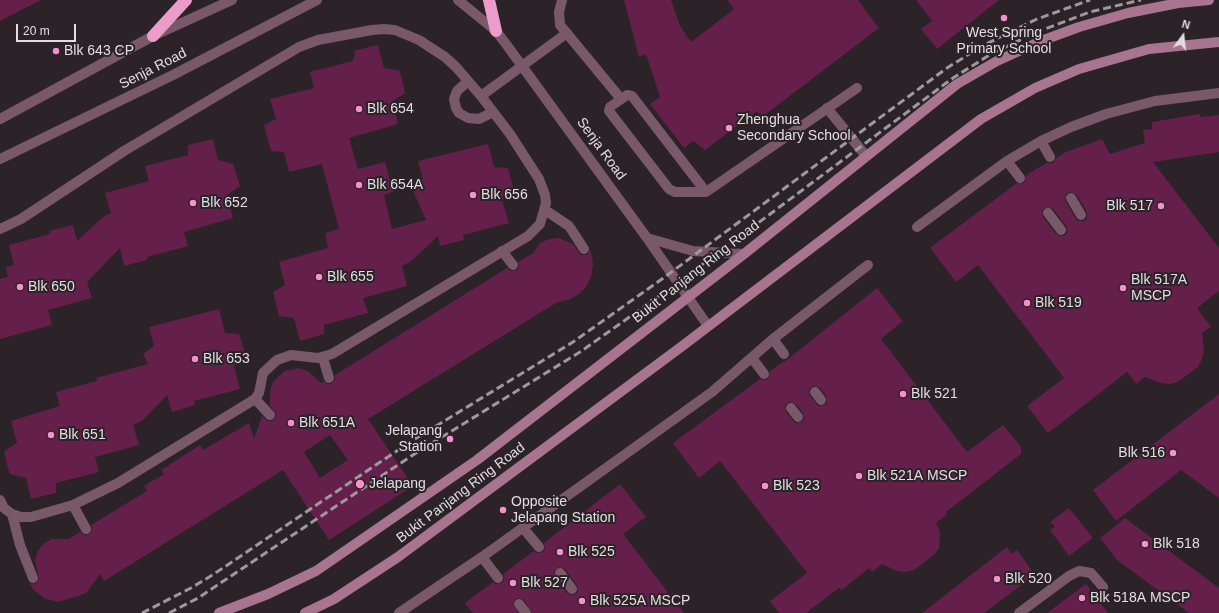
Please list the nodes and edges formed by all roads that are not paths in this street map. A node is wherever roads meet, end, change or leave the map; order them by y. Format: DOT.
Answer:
graph roads {
  1 [pos="186,0"];
  2 [pos="232,0"];
  3 [pos="317,0"];
  4 [pos="458,0"];
  5 [pos="489,0"];
  6 [pos="562,0"];
  7 [pos="1209,0"];
  8 [pos="496,32"];
  9 [pos="567,33"];
  10 [pos="153,36"];
  11 [pos="1219,42"];
  12 [pos="522,65"];
  13 [pos="468,80"];
  14 [pos="857,88"];
  15 [pos="1219,93"];
  16 [pos="481,96"];
  17 [pos="620,99"];
  18 [pos="828,108"];
  19 [pos="493,112"];
  20 [pos="0,119"];
  21 [pos="1041,141"];
  22 [pos="866,156"];
  23 [pos="1050,157"];
  24 [pos="0,160"];
  25 [pos="1007,161"];
  26 [pos="1020,178"];
  27 [pos="706,192"];
  28 [pos="1071,198"];
  29 [pos="545,210"];
  30 [pos="1048,213"];
  31 [pos="1081,215"];
  32 [pos="917,227"];
  33 [pos="0,229"];
  34 [pos="1061,230"];
  35 [pos="647,238"];
  36 [pos="584,249"];
  37 [pos="502,251"];
  38 [pos="744,254"];
  39 [pos="512,265"];
  40 [pos="868,265"];
  41 [pos="688,297"];
  42 [pos="708,326"];
  43 [pos="773,339"];
  44 [pos="784,354"];
  45 [pos="323,358"];
  46 [pos="752,358"];
  47 [pos="764,374"];
  48 [pos="329,378"];
  49 [pos="255,399"];
  50 [pos="791,408"];
  51 [pos="270,415"];
  52 [pos="798,417"];
  53 [pos="0,500"];
  54 [pos="73,505"];
  55 [pos="12,514"];
  56 [pos="523,528"];
  57 [pos="86,529"];
  58 [pos="539,547"];
  59 [pos="482,557"];
  60 [pos="560,573"];
  61 [pos="33,578"];
  62 [pos="498,578"];
  63 [pos="1103,587"];
  64 [pos="572,589"];
  65 [pos="519,604"];
  66 [pos="219,613"];
  67 [pos="305,613"];
  68 [pos="399,613"];
  69 [pos="526,613"];
  70 [pos="1020,613"];
  1 -- 10 [label="highway"];
  2 -- 10 [label="street, Senja Road"];
  3 -- 24 [label="street, Senja Road"];
  4 -- 8 [label="street, Senja Road"];
  5 -- 8 [label="highway"];
  6 -- 9 [label="street"];
  7 -- 22 [label="main road, Bukit Panjang Ring Road"];
  8 -- 12 [label="street, Senja Road"];
  9 -- 12 [label="street"];
  9 -- 17 [label="street"];
  10 -- 20 [label="street, Senja Road"];
  11 -- 42 [label="main road, Bukit Panjang Ring Road"];
  12 -- 16 [label="street"];
  12 -- 35 [label="street, Senja Road"];
  13 -- 16 [label="street"];
  13 -- 19 [label="street"];
  13 -- 33 [label="street"];
  14 -- 18 [label="street"];
  15 -- 21 [label="street"];
  16 -- 19 [label="street"];
  17 -- 27 [label="street"];
  17 -- 27 [label="street"];
  18 -- 22 [label="street"];
  18 -- 27 [label="street"];
  19 -- 29 [label="street"];
  21 -- 23 [label="street"];
  21 -- 25 [label="street"];
  22 -- 38 [label="main road, Bukit Panjang Ring Road"];
  25 -- 26 [label="street"];
  25 -- 32 [label="street"];
  28 -- 31 [label="street"];
  29 -- 36 [label="street"];
  29 -- 37 [label="street"];
  30 -- 34 [label="street"];
  35 -- 38 [label="street"];
  35 -- 41 [label="street, Senja Road"];
  37 -- 39 [label="street"];
  37 -- 45 [label="street"];
  38 -- 41 [label="main road, Bukit Panjang Ring Road"];
  40 -- 43 [label="street"];
  41 -- 42 [label="street, Senja Road"];
  41 -- 66 [label="main road, Bukit Panjang Ring Road"];
  42 -- 67 [label="main road, Bukit Panjang Ring Road"];
  43 -- 44 [label="street"];
  43 -- 46 [label="street"];
  45 -- 48 [label="street"];
  45 -- 49 [label="street"];
  46 -- 47 [label="street"];
  46 -- 56 [label="street"];
  49 -- 51 [label="street"];
  49 -- 54 [label="street"];
  50 -- 52 [label="street"];
  53 -- 55 [label="street"];
  54 -- 55 [label="street"];
  54 -- 57 [label="street"];
  55 -- 61 [label="street"];
  56 -- 58 [label="street"];
  56 -- 59 [label="street"];
  59 -- 62 [label="street"];
  59 -- 68 [label="street"];
  60 -- 64 [label="street"];
  63 -- 70 [label="street"];
  65 -- 69 [label="street"];
}
